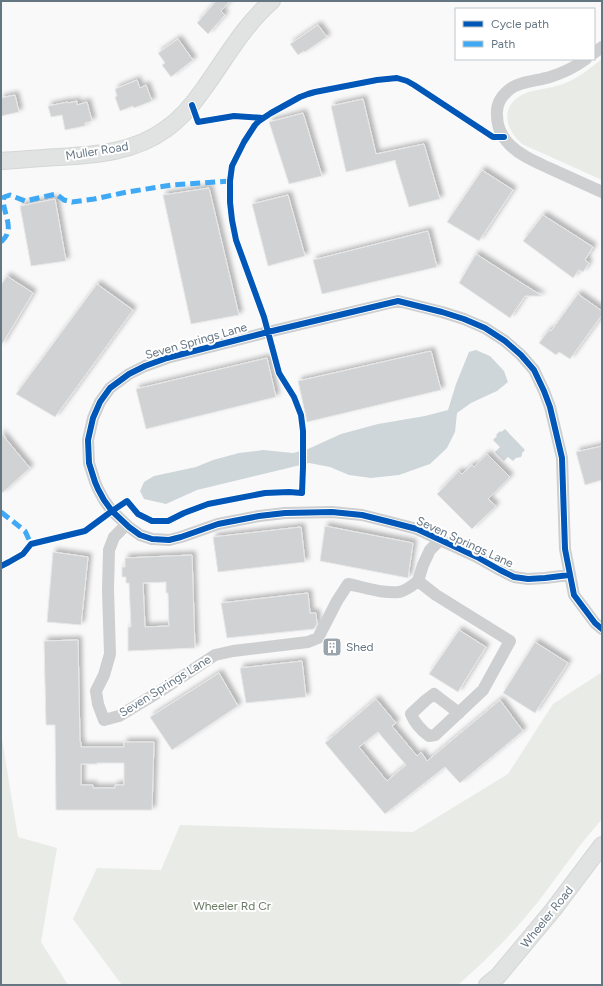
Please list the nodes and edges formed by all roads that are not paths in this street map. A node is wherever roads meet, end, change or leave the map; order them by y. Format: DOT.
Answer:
graph roads {
  1 [pos="272,1"];
  2 [pos="585,60"];
  3 [pos="1,161"];
  4 [pos="602,192"];
  5 [pos="126,525"];
  6 [pos="440,540"];
  7 [pos="569,575"];
  8 [pos="418,581"];
  9 [pos="602,629"];
  10 [pos="458,713"];
  11 [pos="602,845"];
  12 [pos="487,985"];
  1 -- 3 [label="street, Muller Road"];
  2 -- 4 [label="street"];
  5 -- 6 [label="street, Seven Springs Lane"];
  5 -- 7 [label="street, Seven Springs Lane"];
  5 -- 8 [label="street, Seven Springs Lane"];
  6 -- 7 [label="street, Seven Springs Lane"];
  6 -- 8 [label="street, Seven Springs Lane"];
  7 -- 9 [label="street, Seven Springs Lane"];
  8 -- 10 [label="street"];
  11 -- 12 [label="street, Wheeler Road"];
}
